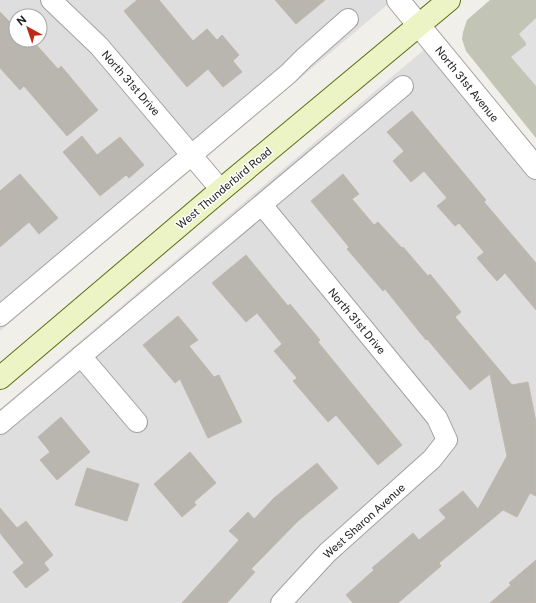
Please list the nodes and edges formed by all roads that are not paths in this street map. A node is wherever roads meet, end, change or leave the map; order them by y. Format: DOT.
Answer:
graph roads {
  1 [pos="51,0"];
  2 [pos="398,0"];
  3 [pos="449,0"];
  4 [pos="348,19"];
  5 [pos="419,25"];
  6 [pos="403,86"];
  7 [pos="192,155"];
  8 [pos="536,168"];
  9 [pos="221,190"];
  10 [pos="262,205"];
  11 [pos="0,316"];
  12 [pos="81,356"];
  13 [pos="0,378"];
  14 [pos="137,422"];
  15 [pos="0,424"];
  16 [pos="447,440"];
  17 [pos="281,603"];
  1 -- 7 [label="street, North 31st Drive"];
  2 -- 5 [label="street, North 31st Avenue"];
  3 -- 5 [label="main road, West Thunderbird Road"];
  4 -- 7 [label="street"];
  5 -- 8 [label="street, North 31st Avenue"];
  5 -- 9 [label="main road, West Thunderbird Road"];
  6 -- 10 [label="street"];
  7 -- 9 [label="street, North 31st Drive"];
  7 -- 11 [label="street"];
  9 -- 13 [label="main road, West Thunderbird Road"];
  10 -- 12 [label="street"];
  10 -- 16 [label="street, North 31st Drive"];
  12 -- 14 [label="street"];
  12 -- 15 [label="street"];
  16 -- 17 [label="street, West Sharon Avenue"];
}
